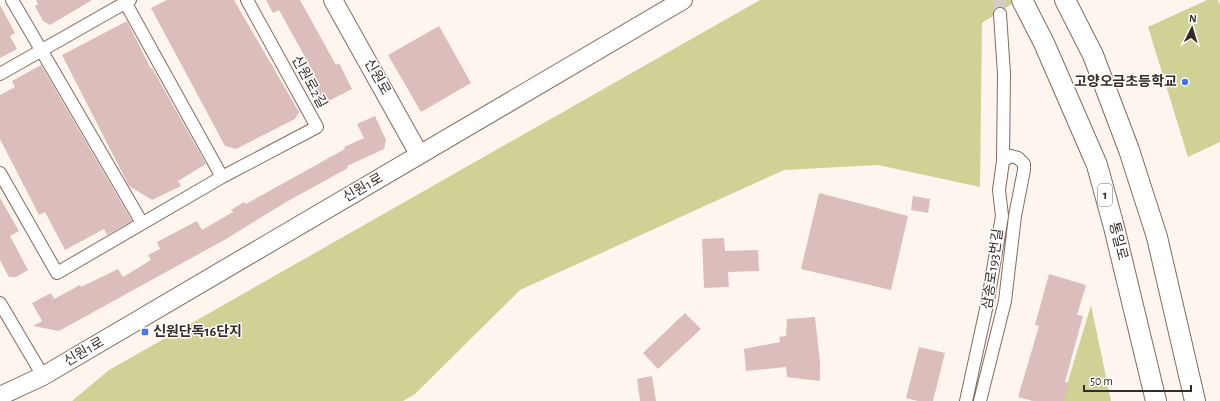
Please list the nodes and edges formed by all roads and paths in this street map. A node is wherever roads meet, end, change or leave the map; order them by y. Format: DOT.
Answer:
graph roads {
  1 [pos="12,0"];
  2 [pos="247,0"];
  3 [pos="333,0"];
  4 [pos="1022,0"];
  5 [pos="1066,0"];
  6 [pos="126,1"];
  7 [pos="680,1"];
  8 [pos="1000,14"];
  9 [pos="41,50"];
  10 [pos="0,74"];
  11 [pos="419,154"];
  12 [pos="1003,161"];
  13 [pos="0,173"];
  14 [pos="222,177"];
  15 [pos="142,224"];
  16 [pos="0,303"];
  17 [pos="43,376"];
  18 [pos="0,396"];
  19 [pos="966,401"];
  20 [pos="980,401"];
  21 [pos="1156,401"];
  22 [pos="1195,401"];
  1 -- 9 [label="street"];
  2 -- 14 [label="street, 신원로2길"];
  3 -- 11 [label="street, 신원로"];
  4 -- 21 [label="main road, 통일로 / 1"];
  5 -- 22 [label="main road"];
  6 -- 9 [label="street"];
  6 -- 14 [label="street"];
  7 -- 11 [label="street, 신원1로"];
  8 -- 12 [label="street, 삼송로193번길"];
  9 -- 10 [label="street"];
  9 -- 15 [label="street"];
  11 -- 17 [label="street, 신원1로"];
  12 -- 19 [label="street, 삼송로193번길"];
  12 -- 20 [label="street, 삼송로193번길"];
  13 -- 15 [label="street, 신원로2길"];
  14 -- 15 [label="street, 신원로2길"];
  16 -- 17 [label="street"];
  17 -- 18 [label="street, 신원1로"];
}
